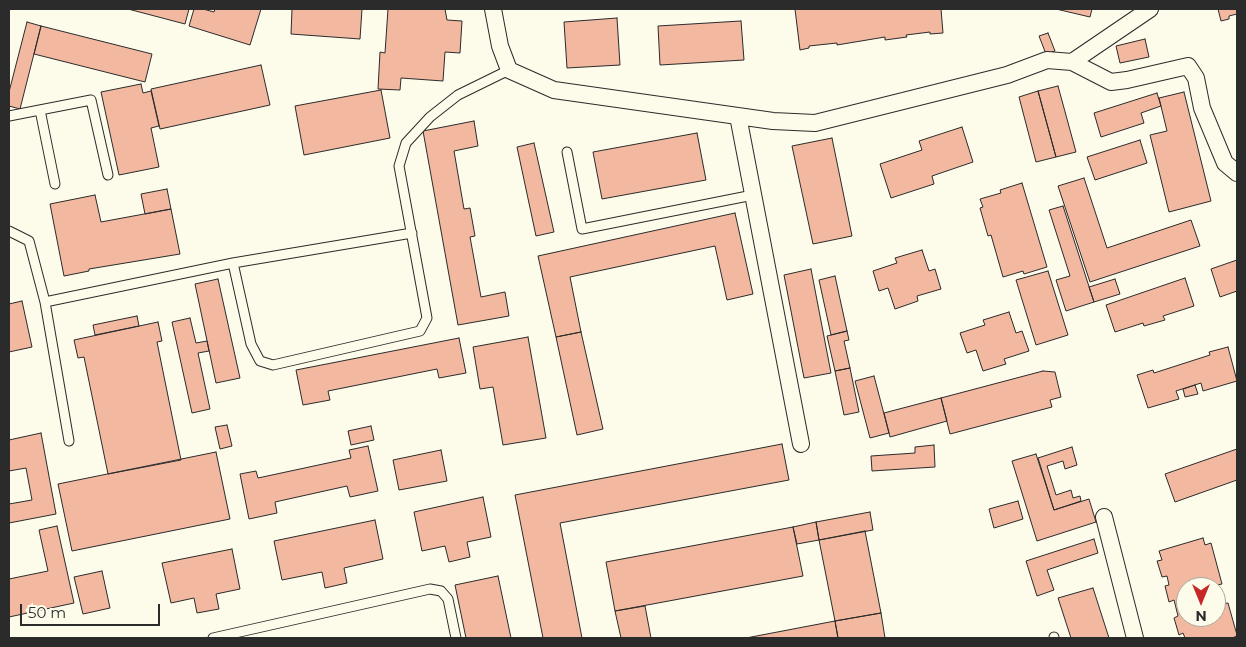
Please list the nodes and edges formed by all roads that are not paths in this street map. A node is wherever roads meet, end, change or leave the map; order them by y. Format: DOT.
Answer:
graph roads {
  1 [pos="493,9"];
  2 [pos="1150,9"];
  3 [pos="1072,62"];
  4 [pos="509,70"];
  5 [pos="40,110"];
  6 [pos="9,116"];
  7 [pos="738,116"];
  8 [pos="567,152"];
  9 [pos="1237,173"];
  10 [pos="108,175"];
  11 [pos="55,184"];
  12 [pos="754,195"];
  13 [pos="9,231"];
  14 [pos="412,233"];
  15 [pos="233,264"];
  16 [pos="45,302"];
  17 [pos="69,441"];
  18 [pos="801,444"];
  19 [pos="1104,517"];
  20 [pos="246,635"];
  21 [pos="213,638"];
  22 [pos="456,638"];
  23 [pos="1135,638"];
  1 -- 4 [label="street"];
  2 -- 3 [label="street"];
  3 -- 7 [label="street"];
  3 -- 9 [label="street"];
  4 -- 7 [label="street"];
  4 -- 14 [label="lane"];
  5 -- 6 [label="lane"];
  5 -- 10 [label="lane"];
  5 -- 11 [label="lane"];
  7 -- 12 [label="street"];
  8 -- 12 [label="lane"];
  12 -- 18 [label="street"];
  13 -- 16 [label="lane"];
  14 -- 15 [label="lane"];
  14 -- 15 [label="lane"];
  15 -- 16 [label="lane"];
  16 -- 17 [label="lane"];
  19 -- 23 [label="street"];
  20 -- 21 [label="lane"];
  20 -- 22 [label="lane"];
}
